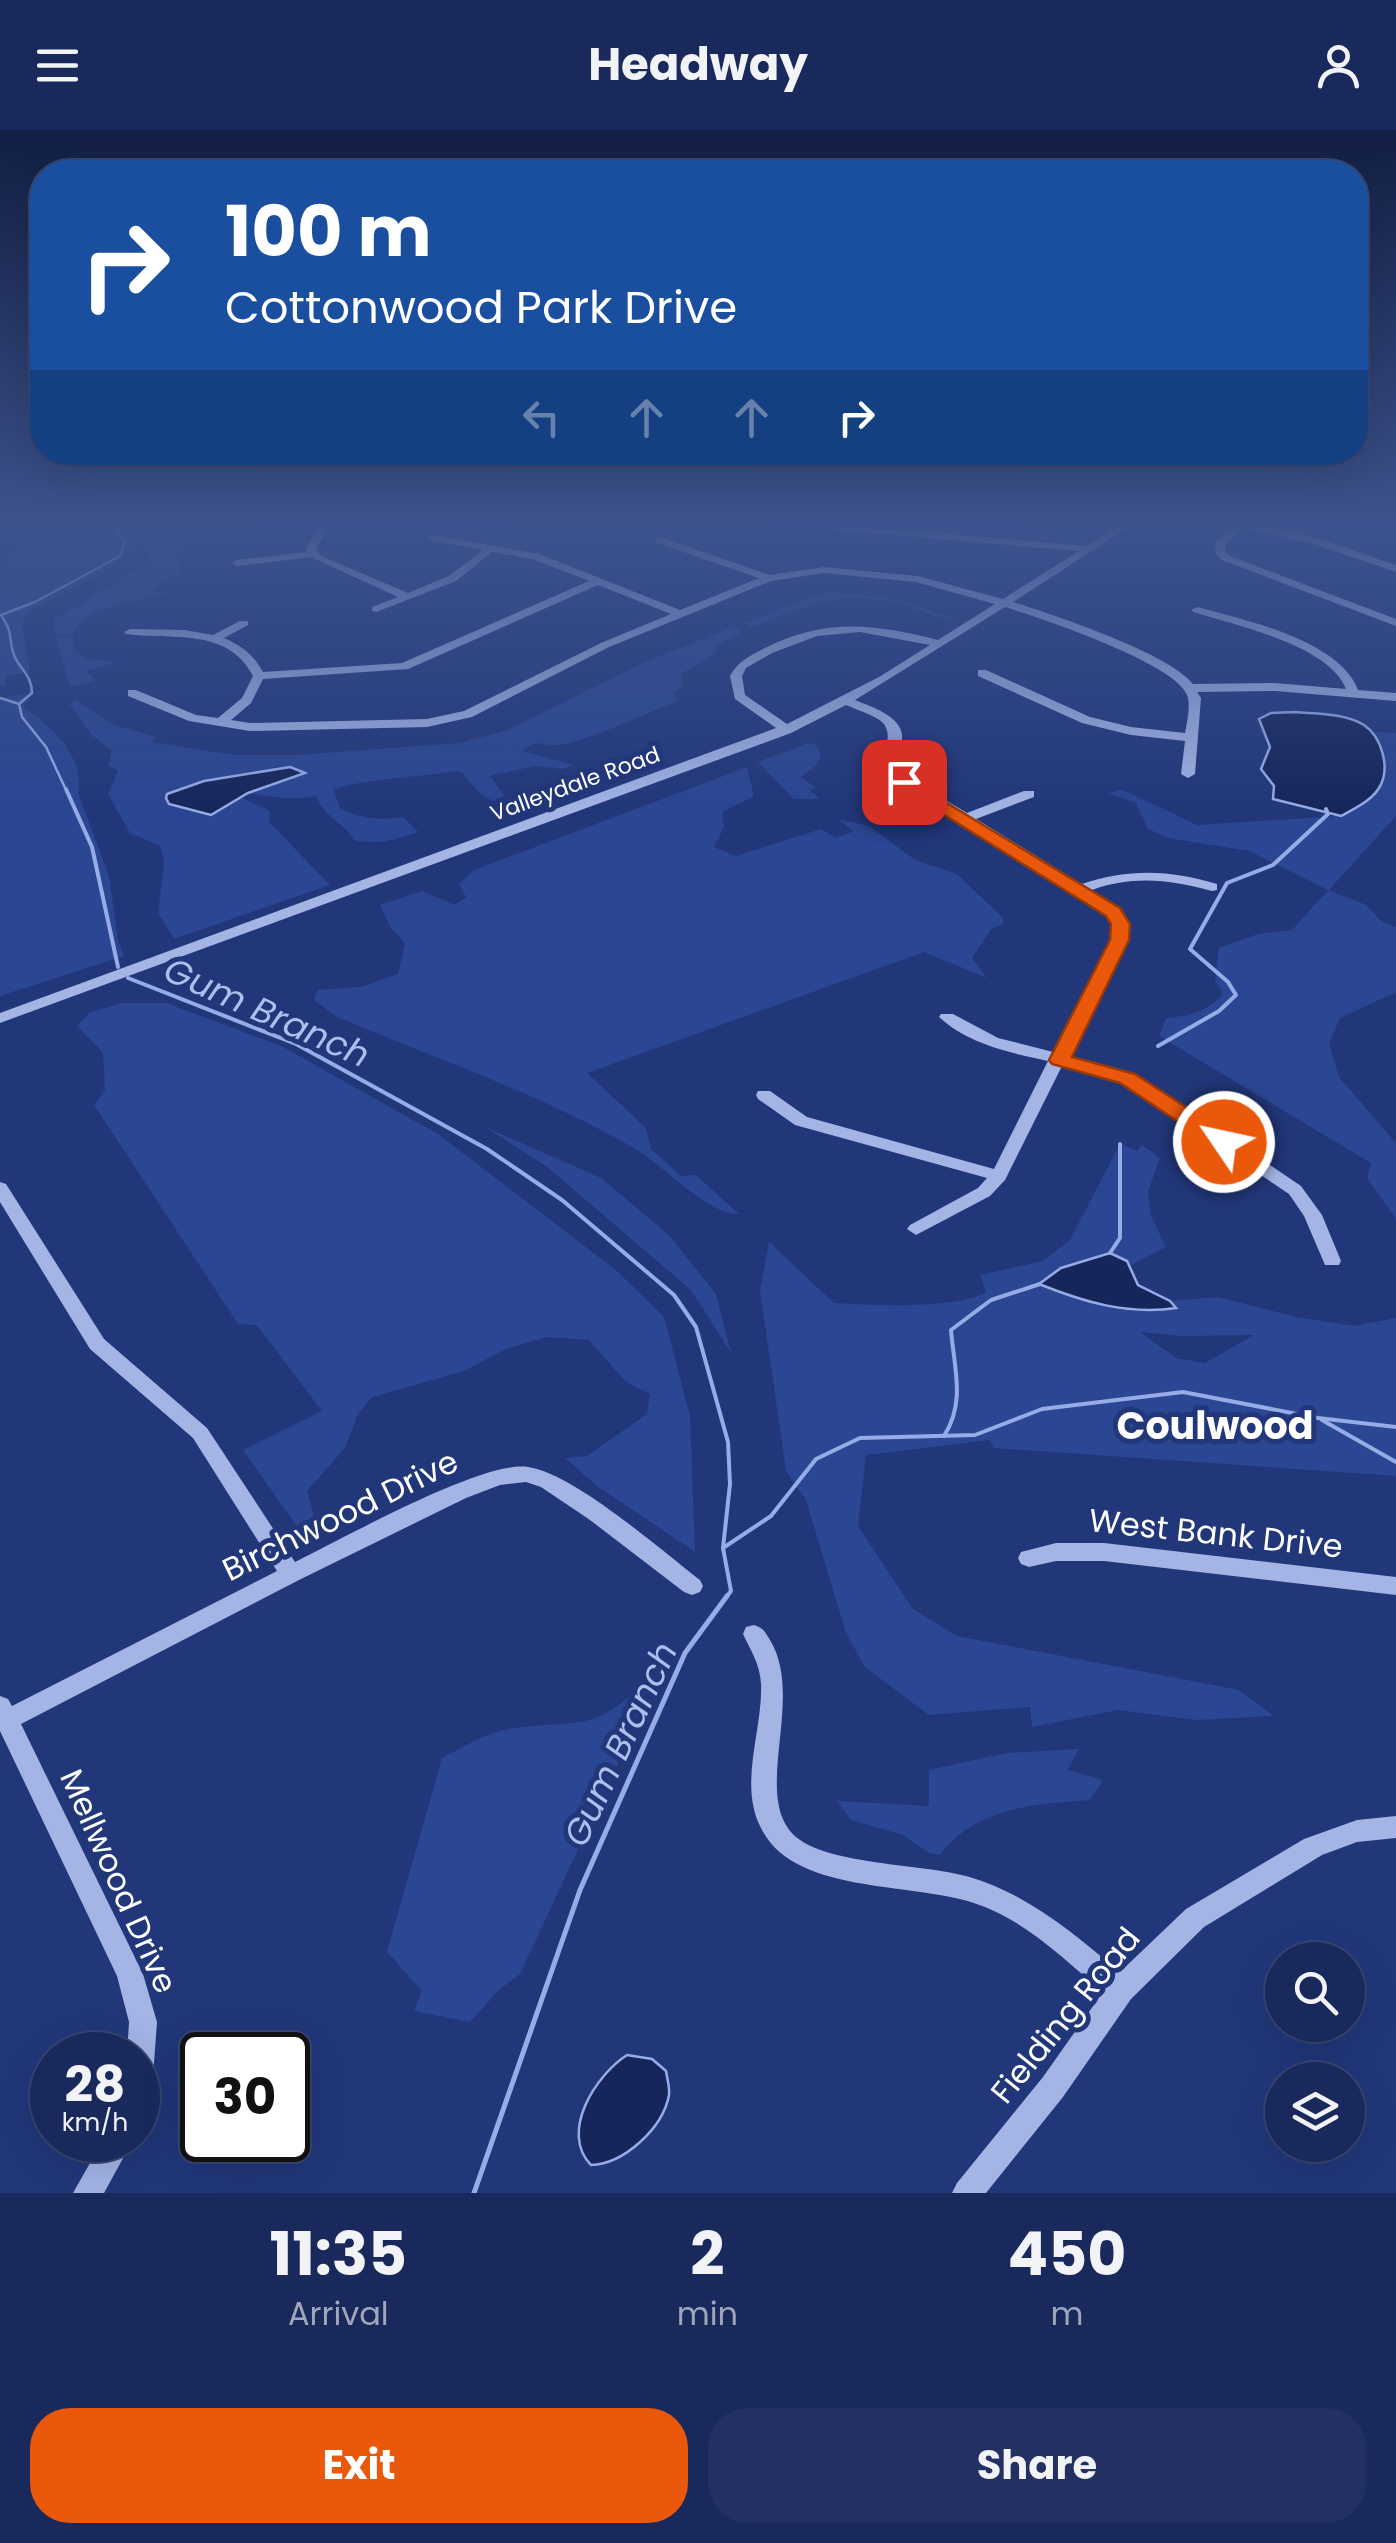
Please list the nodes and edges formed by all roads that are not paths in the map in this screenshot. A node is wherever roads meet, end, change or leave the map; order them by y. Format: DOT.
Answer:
graph roads {
  1 [pos="513,618"];
  2 [pos="670,618"];
  3 [pos="980,618"];
  4 [pos="1055,618"];
  5 [pos="1220,618"];
  6 [pos="244,623"];
  7 [pos="130,632"];
  8 [pos="214,639"];
  9 [pos="939,644"];
  10 [pos="982,672"];
  11 [pos="259,676"];
  12 [pos="1192,688"];
  13 [pos="1353,692"];
  14 [pos="132,693"];
  15 [pos="1396,697"];
  16 [pos="847,701"];
  17 [pos="220,724"];
  18 [pos="787,730"];
  19 [pos="1192,738"];
  20 [pos="1188,774"];
  21 [pos="1029,794"];
  22 [pos="964,819"];
  23 [pos="1212,886"];
  24 [pos="1080,889"];
  25 [pos="946,1017"];
  26 [pos="0,1018"];
  27 [pos="1060,1060"];
  28 [pos="764,1095"];
  29 [pos="999,1176"];
  30 [pos="0,1188"];
  31 [pos="916,1229"];
  32 [pos="1332,1260"];
  33 [pos="1029,1558"];
  34 [pos="292,1574"];
  35 [pos="692,1586"];
  36 [pos="1396,1586"];
  37 [pos="754,1634"];
  38 [pos="4,1713"];
  39 [pos="1396,1826"];
  40 [pos="1121,1990"];
  41 [pos="142,2032"];
  42 [pos="106,2162"];
  43 [pos="88,2193"];
  44 [pos="967,2193"];
  1 -- 11 [label="street"];
  2 -- 17 [label="street"];
  3 -- 9 [label="street, Valleydale Road"];
  4 -- 12 [label="street"];
  5 -- 13 [label="street"];
  6 -- 8 [label="street"];
  7 -- 8 [label="street"];
  8 -- 11 [label="street"];
  9 -- 16 [label="street, Valleydale Road"];
  9 -- 18 [label="street"];
  10 -- 19 [label="street"];
  11 -- 17 [label="street"];
  12 -- 13 [label="street"];
  12 -- 19 [label="street"];
  13 -- 15 [label="street"];
  14 -- 17 [label="street"];
  16 -- 18 [label="street, Valleydale Road"];
  16 -- 22 [label="street"];
  18 -- 26 [label="street, Valleydale Road"];
  19 -- 20 [label="street"];
  21 -- 22 [label="street"];
  22 -- 24 [label="street"];
  23 -- 24 [label="street"];
  24 -- 27 [label="street"];
  25 -- 27 [label="street"];
  27 -- 29 [label="street"];
  27 -- 32 [label="street"];
  28 -- 29 [label="street"];
  29 -- 31 [label="street"];
  30 -- 34 [label="street"];
  33 -- 36 [label="street, West Bank Drive"];
  34 -- 35 [label="street, Birchwood Drive"];
  34 -- 38 [label="street, Birchwood Drive"];
  37 -- 40 [label="street"];
  38 -- 41 [label="street, Mellwood Drive"];
  39 -- 40 [label="street, Fielding Road"];
  40 -- 44 [label="street, Fielding Road"];
  42 -- 43 [label="street"];
}
